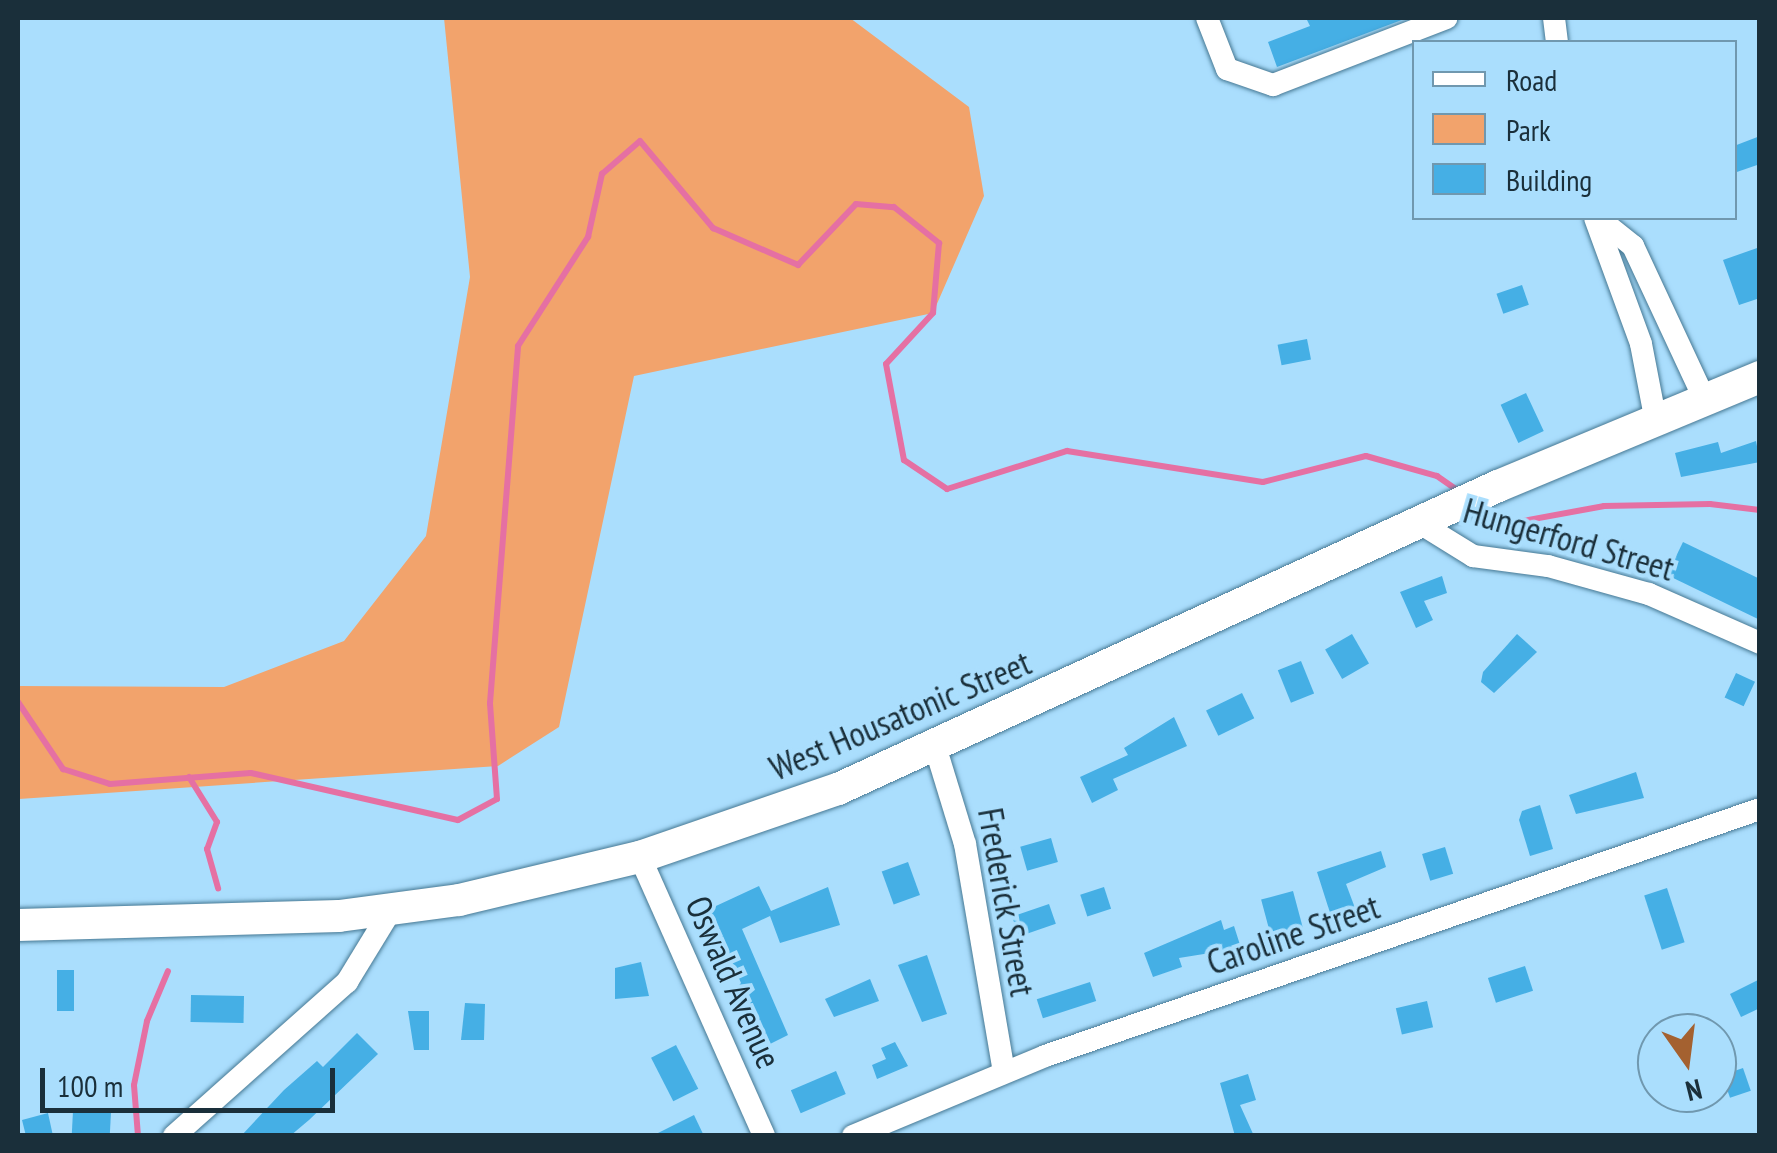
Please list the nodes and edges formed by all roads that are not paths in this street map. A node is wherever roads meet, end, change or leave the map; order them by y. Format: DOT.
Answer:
graph roads {
  1 [pos="1207,18"];
  2 [pos="1448,18"];
  3 [pos="1598,220"];
  4 [pos="1600,220"];
  5 [pos="1760,377"];
  6 [pos="1704,398"];
  7 [pos="1655,417"];
  8 [pos="1430,517"];
  9 [pos="1760,643"];
  10 [pos="935,746"];
  11 [pos="1760,808"];
  12 [pos="640,857"];
  13 [pos="391,910"];
  14 [pos="18,925"];
  15 [pos="1004,1072"];
  16 [pos="174,1136"];
  17 [pos="764,1136"];
  18 [pos="853,1136"];
  1 -- 2 [label="street"];
  3 -- 7 [label="street"];
  4 -- 6 [label="street"];
  5 -- 6 [label="highway, West Housatonic Street"];
  6 -- 7 [label="highway, West Housatonic Street"];
  7 -- 8 [label="highway, West Housatonic Street"];
  8 -- 9 [label="street, Hungerford Street"];
  8 -- 10 [label="highway, West Housatonic Street"];
  10 -- 12 [label="highway, West Housatonic Street"];
  10 -- 15 [label="street, Frederick Street"];
  11 -- 15 [label="street, Caroline Street"];
  12 -- 13 [label="highway, West Housatonic Street"];
  12 -- 17 [label="street, Oswald Avenue"];
  13 -- 14 [label="highway, West Housatonic Street"];
  13 -- 16 [label="street"];
  15 -- 18 [label="street, Caroline Street"];
}
